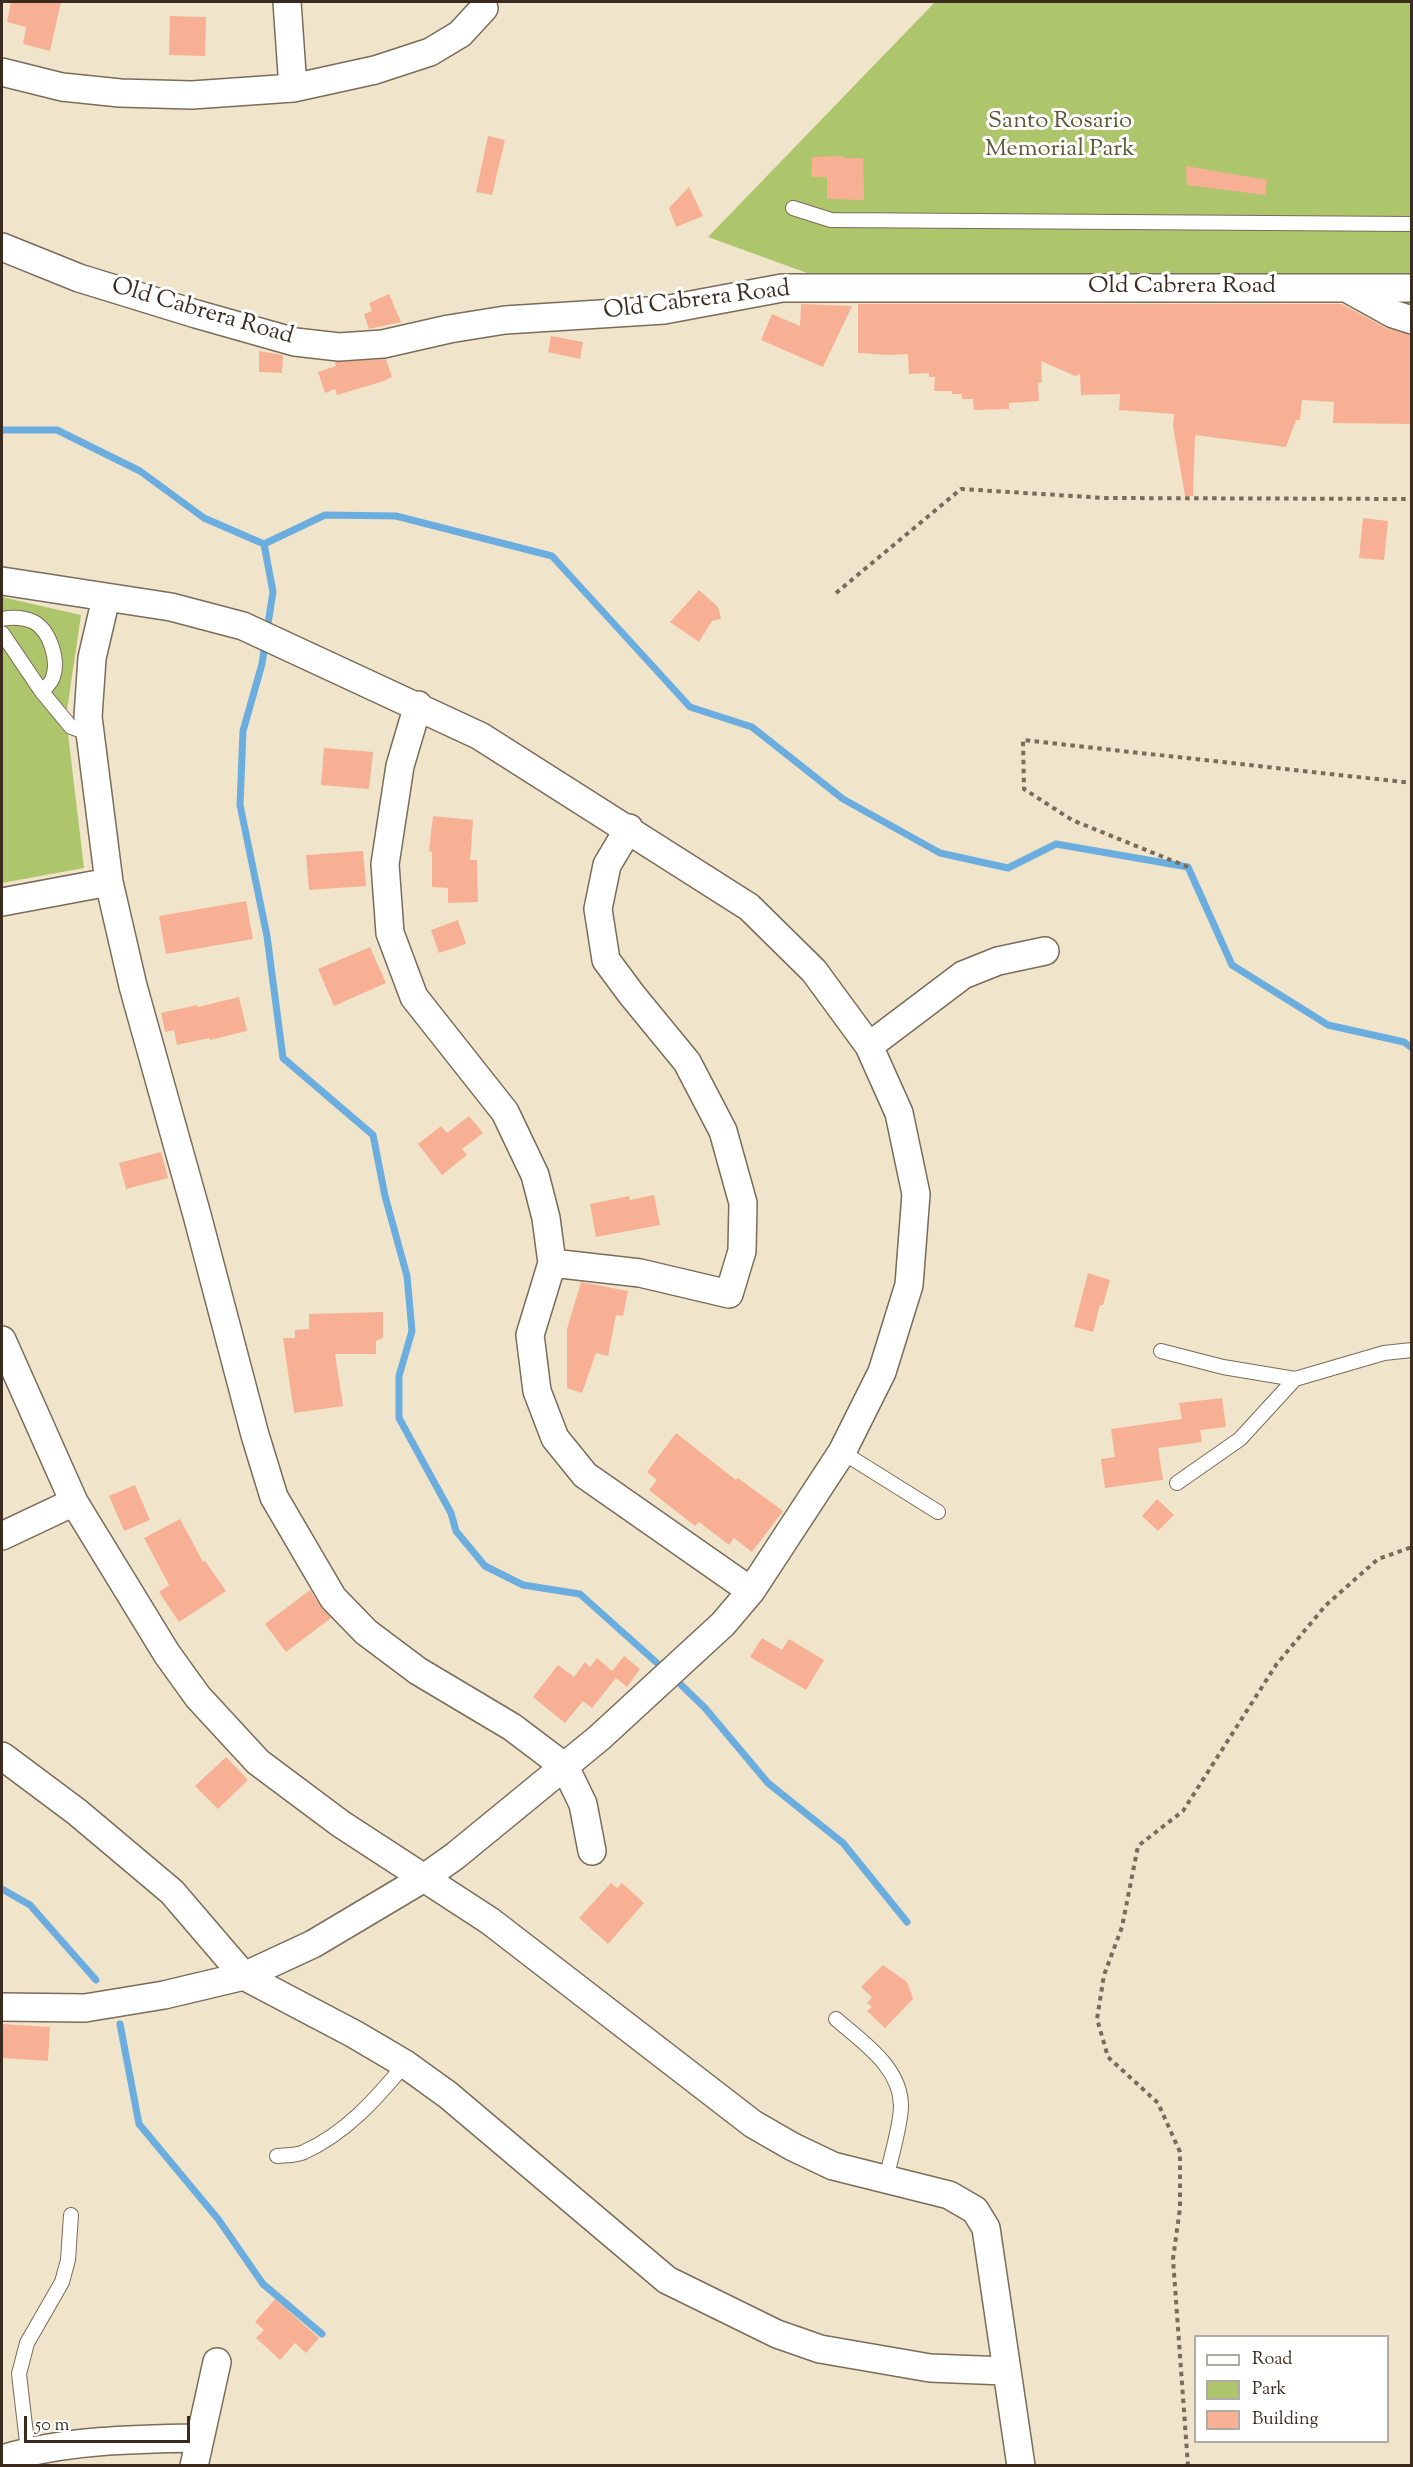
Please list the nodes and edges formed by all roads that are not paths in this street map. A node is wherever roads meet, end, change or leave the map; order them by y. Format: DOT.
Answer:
graph roads {
  1 [pos="287,2"];
  2 [pos="484,8"];
  3 [pos="2,72"];
  4 [pos="293,88"];
  5 [pos="793,208"];
  6 [pos="1412,224"];
  7 [pos="2,246"];
  8 [pos="1347,288"];
  9 [pos="1412,288"];
  10 [pos="1412,320"];
  11 [pos="2,581"];
  12 [pos="106,598"];
  13 [pos="2,619"];
  14 [pos="2,633"];
  15 [pos="42,692"];
  16 [pos="418,705"];
  17 [pos="90,734"];
  18 [pos="629,828"];
  19 [pos="109,882"];
  20 [pos="2,902"];
  21 [pos="1045,951"];
  22 [pos="869,1046"];
  23 [pos="552,1263"];
  24 [pos="2,1340"];
  25 [pos="1412,1350"];
  26 [pos="1161,1351"];
  27 [pos="1295,1379"];
  28 [pos="842,1452"];
  29 [pos="1177,1483"];
  30 [pos="74,1503"];
  31 [pos="938,1512"];
  32 [pos="2,1536"];
  33 [pos="751,1591"];
  34 [pos="2,1756"];
  35 [pos="565,1767"];
  36 [pos="592,1851"];
  37 [pos="424,1878"];
  38 [pos="244,1976"];
  39 [pos="2,2007"];
  40 [pos="836,2019"];
  41 [pos="405,2064"];
  42 [pos="277,2156"];
  43 [pos="886,2180"];
  44 [pos="71,2215"];
  45 [pos="217,2362"];
  46 [pos="1005,2371"];
  47 [pos="199,2438"];
  48 [pos="28,2451"];
  49 [pos="2,2459"];
  50 [pos="194,2466"];
  51 [pos="1021,2466"];
  1 -- 4 [label="street"];
  2 -- 4 [label="street"];
  3 -- 4 [label="street"];
  5 -- 6 [label="lane"];
  7 -- 8 [label="street, Old Cabrera Road"];
  8 -- 9 [label="street, Old Cabrera Road"];
  8 -- 10 [label="street"];
  11 -- 12 [label="street"];
  12 -- 16 [label="street"];
  12 -- 17 [label="street"];
  13 -- 15 [label="lane"];
  14 -- 15 [label="lane"];
  15 -- 17 [label="lane"];
  16 -- 18 [label="street"];
  16 -- 23 [label="street"];
  17 -- 19 [label="street"];
  18 -- 22 [label="street"];
  18 -- 23 [label="street"];
  19 -- 20 [label="street"];
  19 -- 35 [label="street"];
  21 -- 22 [label="street"];
  22 -- 28 [label="street"];
  23 -- 33 [label="street"];
  24 -- 30 [label="street"];
  25 -- 27 [label="lane"];
  26 -- 27 [label="lane"];
  27 -- 29 [label="lane"];
  28 -- 31 [label="lane"];
  28 -- 33 [label="street"];
  30 -- 32 [label="street"];
  30 -- 37 [label="street"];
  33 -- 35 [label="street"];
  34 -- 38 [label="street"];
  35 -- 36 [label="street"];
  35 -- 37 [label="street"];
  37 -- 38 [label="street"];
  37 -- 43 [label="street"];
  38 -- 39 [label="street"];
  38 -- 41 [label="street"];
  40 -- 43 [label="lane"];
  41 -- 42 [label="lane"];
  41 -- 46 [label="street"];
  43 -- 46 [label="street"];
  44 -- 48 [label="lane"];
  45 -- 47 [label="street"];
  46 -- 51 [label="street"];
  47 -- 48 [label="street"];
  47 -- 50 [label="street"];
  48 -- 49 [label="street"];
}
